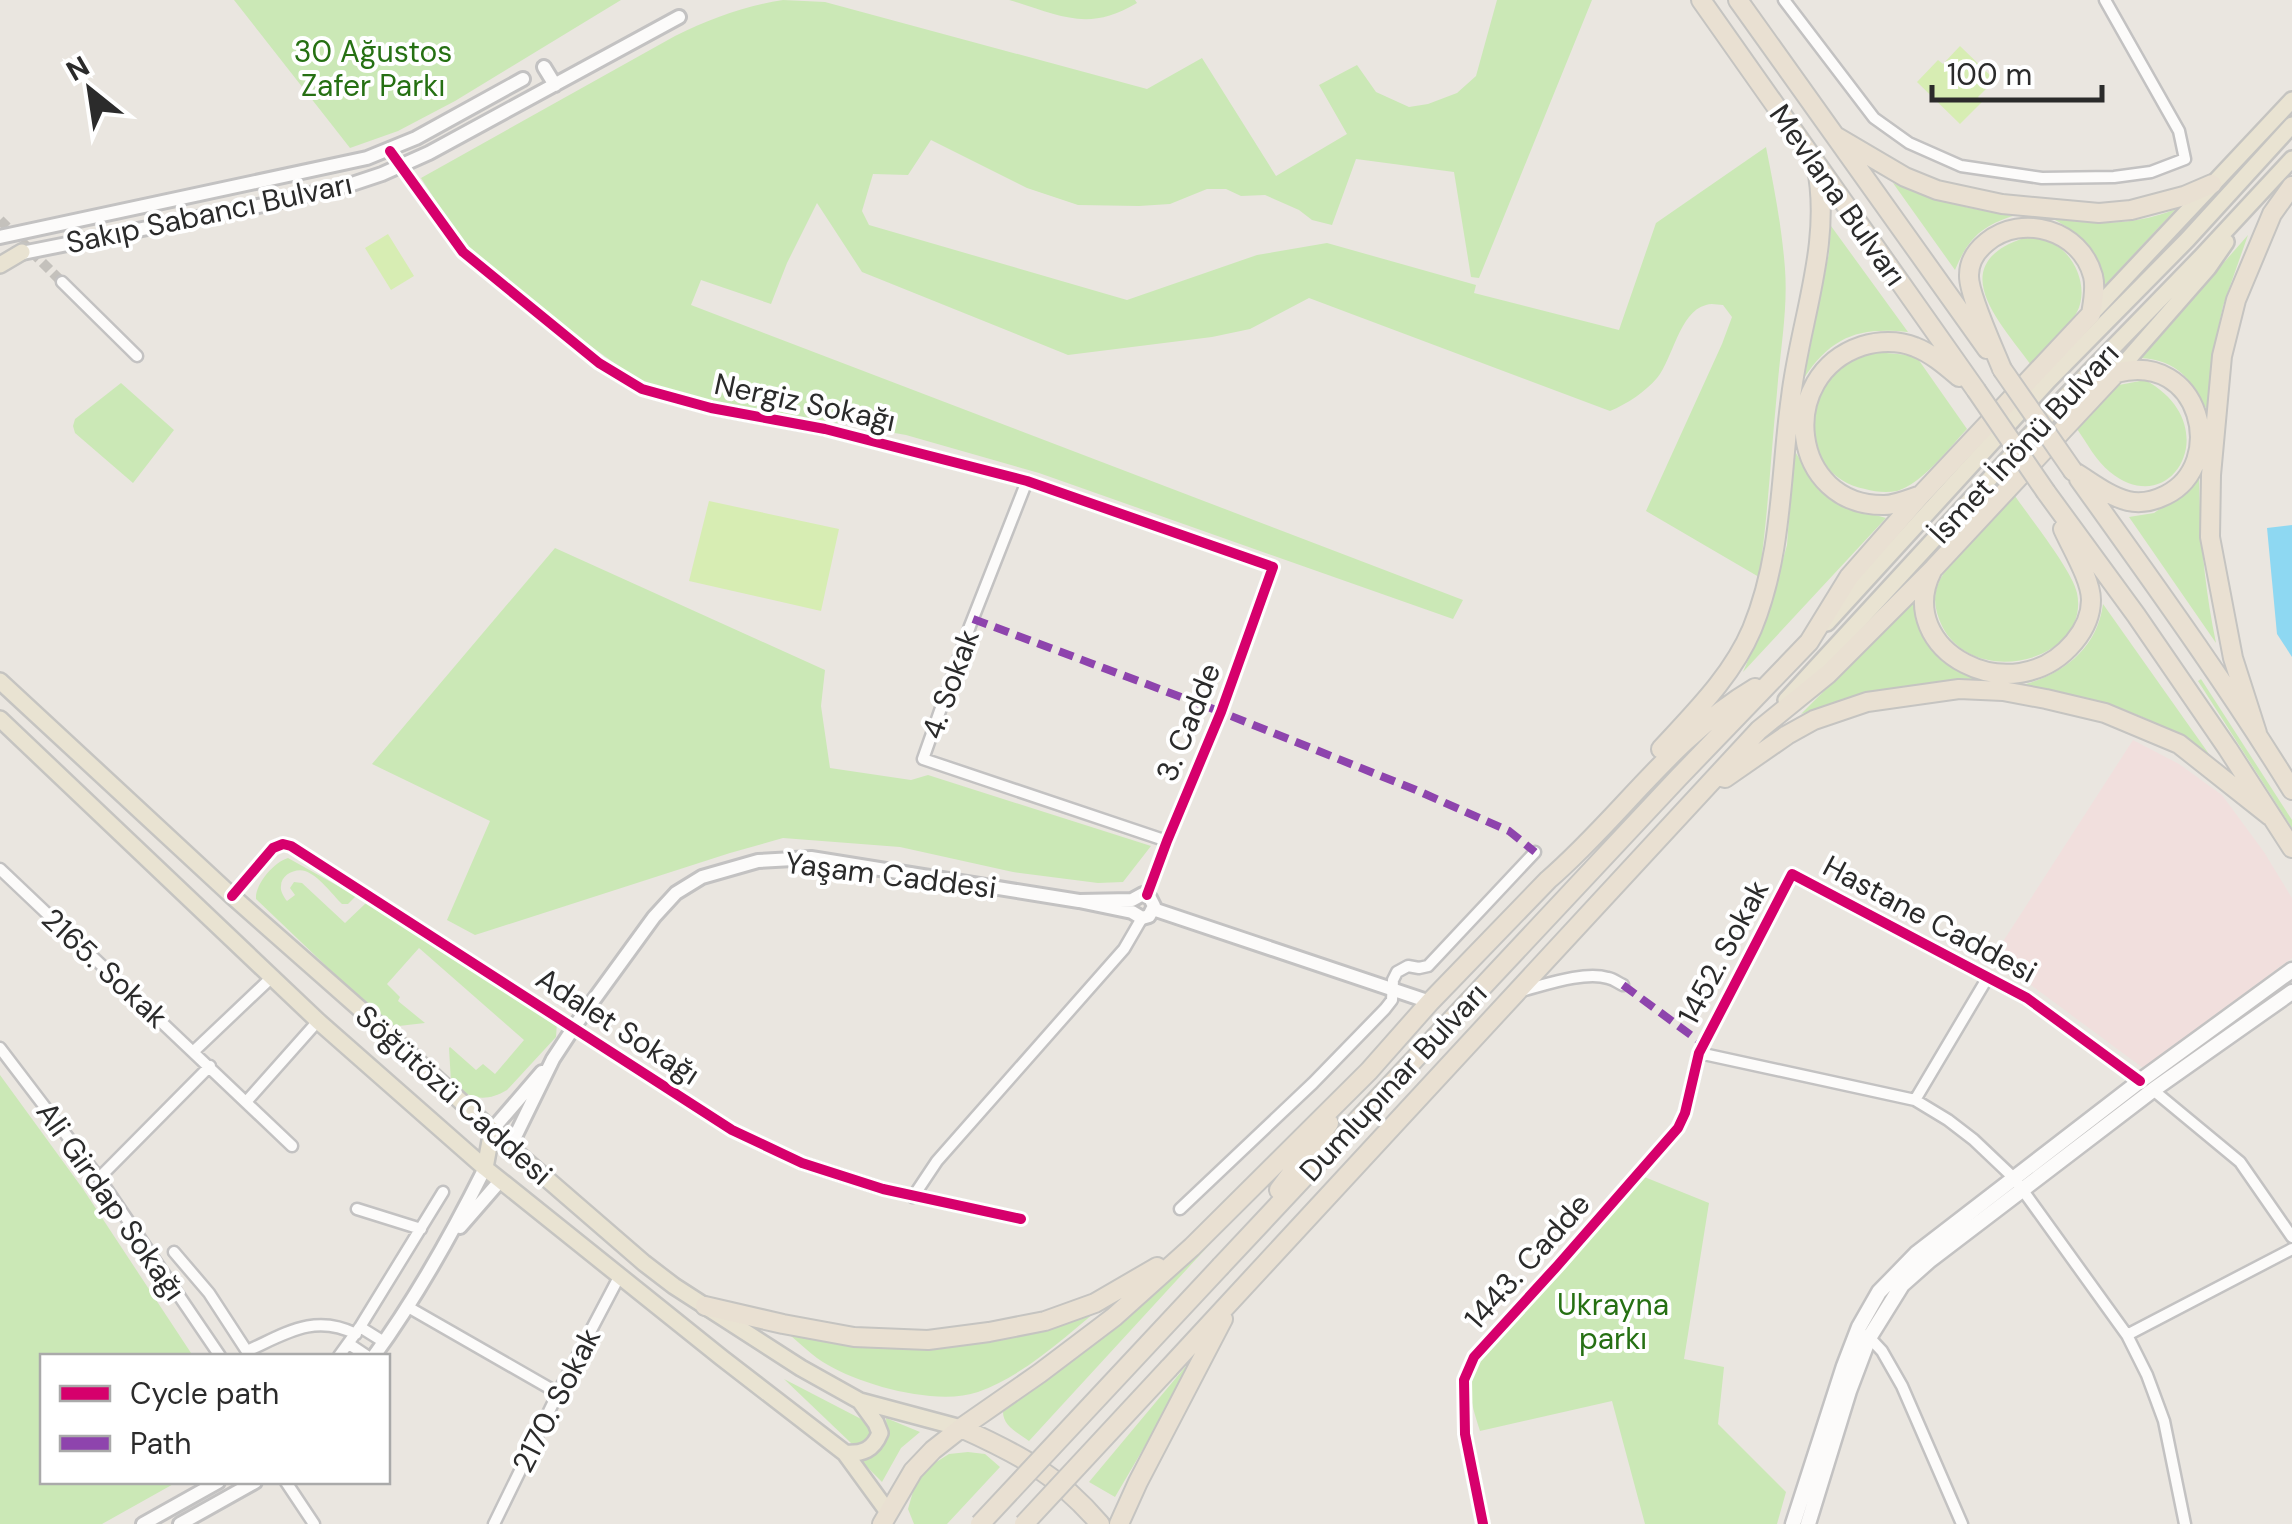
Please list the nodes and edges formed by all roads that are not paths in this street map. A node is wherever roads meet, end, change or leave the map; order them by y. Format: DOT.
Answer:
graph roads {
  1 [pos="1701,0"];
  2 [pos="1738,0"];
  3 [pos="1784,0"];
  4 [pos="2105,0"];
  5 [pos="679,17"];
  6 [pos="544,67"];
  7 [pos="523,79"];
  8 [pos="555,84"];
  9 [pos="2292,100"];
  10 [pos="2292,126"];
  11 [pos="1833,135"];
  12 [pos="390,151"];
  13 [pos="2292,159"];
  14 [pos="1816,164"];
  15 [pos="400,167"];
  16 [pos="2212,184"];
  17 [pos="2292,186"];
  18 [pos="2256,197"];
  19 [pos="0,237"];
  20 [pos="22,252"];
  21 [pos="0,262"];
  22 [pos="62,282"];
  23 [pos="2091,314"];
  24 [pos="136,356"];
  25 [pos="2002,369"];
  26 [pos="2116,373"];
  27 [pos="1976,390"];
  28 [pos="2073,471"];
  29 [pos="1027,481"];
  30 [pos="2046,492"];
  31 [pos="1921,495"];
  32 [pos="1273,567"];
  33 [pos="1934,568"];
  34 [pos="1809,642"];
  35 [pos="1777,675"];
  36 [pos="0,681"];
  37 [pos="0,718"];
  38 [pos="1759,730"];
  39 [pos="2257,733"];
  40 [pos="2292,790"];
  41 [pos="1692,802"];
  42 [pos="2270,816"];
  43 [pos="1167,841"];
  44 [pos="2292,848"];
  45 [pos="1535,852"];
  46 [pos="1568,863"];
  47 [pos="0,868"];
  48 [pos="1792,874"];
  49 [pos="1147,895"];
  50 [pos="232,896"];
  51 [pos="1140,910"];
  52 [pos="2292,970"];
  53 [pos="272,978"];
  54 [pos="1988,978"];
  55 [pos="1623,985"];
  56 [pos="1392,989"];
  57 [pos="2292,992"];
  58 [pos="1516,993"];
  59 [pos="1430,1002"];
  60 [pos="318,1021"];
  61 [pos="574,1028"];
  62 [pos="0,1048"];
  63 [pos="194,1051"];
  64 [pos="1698,1053"];
  65 [pos="554,1059"];
  66 [pos="210,1066"];
  67 [pos="1369,1071"];
  68 [pos="2147,1086"];
  69 [pos="1914,1100"];
  70 [pos="246,1102"];
  71 [pos="492,1130"];
  72 [pos="292,1146"];
  73 [pos="510,1147"];
  74 [pos="485,1168"];
  75 [pos="99,1178"];
  76 [pos="500,1181"];
  77 [pos="2018,1183"];
  78 [pos="444,1192"];
  79 [pos="913,1196"];
  80 [pos="357,1209"];
  81 [pos="1180,1210"];
  82 [pos="1020,1219"];
  83 [pos="421,1228"];
  84 [pos="2292,1237"];
  85 [pos="449,1241"];
  86 [pos="1192,1247"];
  87 [pos="2292,1250"];
  88 [pos="174,1252"];
  89 [pos="1222,1266"];
  90 [pos="619,1276"];
  91 [pos="1234,1298"];
  92 [pos="704,1306"];
  93 [pos="408,1307"];
  94 [pos="1864,1332"];
  95 [pos="355,1335"];
  96 [pos="2127,1335"];
  97 [pos="384,1342"];
  98 [pos="219,1354"];
  99 [pos="248,1354"];
  100 [pos="341,1354"];
  101 [pos="369,1354"];
  102 [pos="372,1354"];
  103 [pos="558,1393"];
  104 [pos="860,1401"];
  105 [pos="960,1428"];
  106 [pos="846,1453"];
  107 [pos="214,1484"];
  108 [pos="251,1484"];
  109 [pos="287,1484"];
  110 [pos="889,1520"];
  111 [pos="143,1524"];
  112 [pos="180,1524"];
  113 [pos="314,1524"];
  114 [pos="494,1524"];
  115 [pos="980,1524"];
  116 [pos="1024,1524"];
  117 [pos="1100,1524"];
  118 [pos="1120,1524"];
  119 [pos="1484,1524"];
  120 [pos="1793,1524"];
  121 [pos="1808,1524"];
  122 [pos="1962,1524"];
  123 [pos="2185,1524"];
  1 -- 14 [label="highway, Mevlana Bulvarı"];
  2 -- 11 [label="highway, Mevlana Bulvarı"];
  3 -- 4 [label="street"];
  5 -- 8 [label="street, Sakıp Sabancı Bulvarı"];
  6 -- 8 [label="street"];
  7 -- 12 [label="street, Sakıp Sabancı Bulvarı"];
  8 -- 15 [label="street, Sakıp Sabancı Bulvarı"];
  9 -- 16 [label="main road"];
  10 -- 34 [label="main road, İsmet İnönü Bulvarı"];
  11 -- 16 [label="highway"];
  11 -- 25 [label="highway, Mevlana Bulvarı"];
  12 -- 15 [label="street, Nergiz Sokağı"];
  12 -- 19 [label="street, Sakıp Sabancı Bulvarı"];
  13 -- 18 [label="main road, İsmet İnönü Bulvarı"];
  14 -- 27 [label="highway, Mevlana Bulvarı"];
  14 -- 46 [label="highway"];
  15 -- 20 [label="street, Sakıp Sabancı Bulvarı"];
  15 -- 29 [label="street, Nergiz Sokağı"];
  16 -- 23 [label="main road"];
  17 -- 39 [label="highway"];
  18 -- 26 [label="main road"];
  18 -- 38 [label="main road, İsmet İnönü Bulvarı"];
  20 -- 21 [label="main road"];
  22 -- 24 [label="street"];
  23 -- 25 [label="highway"];
  23 -- 31 [label="highway, Dumlupınar Bulvarı"];
  25 -- 28 [label="highway, bridge"];
  26 -- 28 [label="highway"];
  26 -- 33 [label="highway, Dumlupınar Bulvarı"];
  27 -- 30 [label="highway, Mevlana Bulvarı, bridge"];
  27 -- 31 [label="highway"];
  28 -- 39 [label="highway"];
  29 -- 32 [label="street, Nergiz Sokağı"];
  29 -- 43 [label="street, 4. Sokak"];
  30 -- 33 [label="highway"];
  30 -- 42 [label="highway"];
  31 -- 34 [label="highway, Dumlupınar Bulvarı"];
  32 -- 43 [label="street, 3. Cadde"];
  33 -- 38 [label="highway, Dumlupınar Bulvarı"];
  34 -- 35 [label="highway, Dumlupınar Bulvarı"];
  35 -- 46 [label="highway"];
  35 -- 89 [label="highway, Dumlupınar Bulvarı"];
  36 -- 50 [label="main road, Söğütözü Caddesi"];
  37 -- 53 [label="main road, Söğütözü Caddesi"];
  38 -- 41 [label="highway, Dumlupınar Bulvarı"];
  39 -- 40 [label="highway"];
  41 -- 42 [label="highway"];
  41 -- 58 [label="highway, Dumlupınar Bulvarı"];
  42 -- 44 [label="highway"];
  43 -- 49 [label="street, 3. Cadde"];
  45 -- 56 [label="street"];
  46 -- 59 [label="highway"];
  47 -- 63 [label="street, 2165. Sokak"];
  48 -- 54 [label="street, Hastane Caddesi"];
  48 -- 64 [label="street, 1452. Sokak"];
  49 -- 51 [label="street, Yaşam Caddesi"];
  50 -- 61 [label="street, Adalet Sokağı"];
  50 -- 71 [label="main road, Söğütözü Caddesi"];
  51 -- 56 [label="street, Yaşam Caddesi"];
  51 -- 61 [label="street, Yaşam Caddesi"];
  51 -- 79 [label="street"];
  52 -- 68 [label="main road"];
  53 -- 60 [label="main road, Söğütözü Caddesi"];
  53 -- 63 [label="street"];
  54 -- 68 [label="street, Hastane Caddesi"];
  54 -- 69 [label="street"];
  55 -- 58 [label="street"];
  56 -- 59 [label="street, Yaşam Caddesi"];
  56 -- 81 [label="street"];
  57 -- 68 [label="main road"];
  58 -- 91 [label="highway, Dumlupınar Bulvarı"];
  59 -- 67 [label="highway"];
  60 -- 70 [label="street"];
  60 -- 74 [label="main road, Söğütözü Caddesi"];
  61 -- 65 [label="street, Yaşam Caddesi"];
  61 -- 79 [label="street, Adalet Sokağı"];
  62 -- 75 [label="street, Ali Girdap Sokağı"];
  63 -- 66 [label="street, 2165. Sokak"];
  64 -- 69 [label="street"];
  64 -- 119 [label="street, 1443. Cadde"];
  65 -- 71 [label="street, Yaşam Caddesi"];
  65 -- 73 [label="street, Yaşam Caddesi"];
  66 -- 70 [label="street, 2165. Sokak"];
  66 -- 75 [label="street"];
  67 -- 86 [label="highway"];
  67 -- 89 [label="highway"];
  68 -- 77 [label="main road"];
  68 -- 84 [label="street, Hastane Caddesi"];
  69 -- 77 [label="street"];
  70 -- 72 [label="street, 2165. Sokak"];
  71 -- 73 [label="main road, Söğütözü Caddesi"];
  71 -- 74 [label="main road"];
  73 -- 76 [label="main road"];
  73 -- 92 [label="main road, Söğütözü Caddesi"];
  74 -- 76 [label="main road, Söğütözü Caddesi"];
  74 -- 85 [label="street"];
  75 -- 98 [label="street, Ali Girdap Sokağı"];
  76 -- 85 [label="street"];
  76 -- 90 [label="main road, Söğütözü Caddesi"];
  77 -- 94 [label="main road"];
  77 -- 96 [label="street"];
  78 -- 83 [label="street"];
  79 -- 82 [label="street, Adalet Sokağı"];
  80 -- 83 [label="street"];
  83 -- 95 [label="street"];
  85 -- 93 [label="street"];
  86 -- 92 [label="highway"];
  86 -- 105 [label="highway"];
  87 -- 96 [label="street"];
  88 -- 99 [label="street"];
  89 -- 115 [label="highway, Dumlupınar Bulvarı, bridge"];
  90 -- 103 [label="street, 2170. Sokak"];
  90 -- 106 [label="main road, Söğütözü Caddesi"];
  91 -- 116 [label="highway, Dumlupınar Bulvarı, bridge"];
  91 -- 118 [label="highway, Dumlupınar Bulvarı"];
  92 -- 104 [label="main road, Söğütözü Caddesi"];
  93 -- 97 [label="street"];
  93 -- 103 [label="street"];
  94 -- 120 [label="main road"];
  94 -- 121 [label="main road"];
  94 -- 122 [label="street"];
  95 -- 97 [label="street"];
  95 -- 99 [label="street"];
  95 -- 100 [label="street"];
  95 -- 101 [label="street"];
  96 -- 123 [label="street"];
  97 -- 102 [label="street"];
  103 -- 114 [label="street, 2170. Sokak"];
  104 -- 105 [label="main road, Söğütözü Caddesi"];
  104 -- 106 [label="main road"];
  105 -- 110 [label="highway"];
  105 -- 117 [label="highway"];
  106 -- 110 [label="main road, Söğütözü Caddesi"];
  107 -- 111 [label="street"];
  108 -- 112 [label="street"];
  109 -- 113 [label="street"];
}
